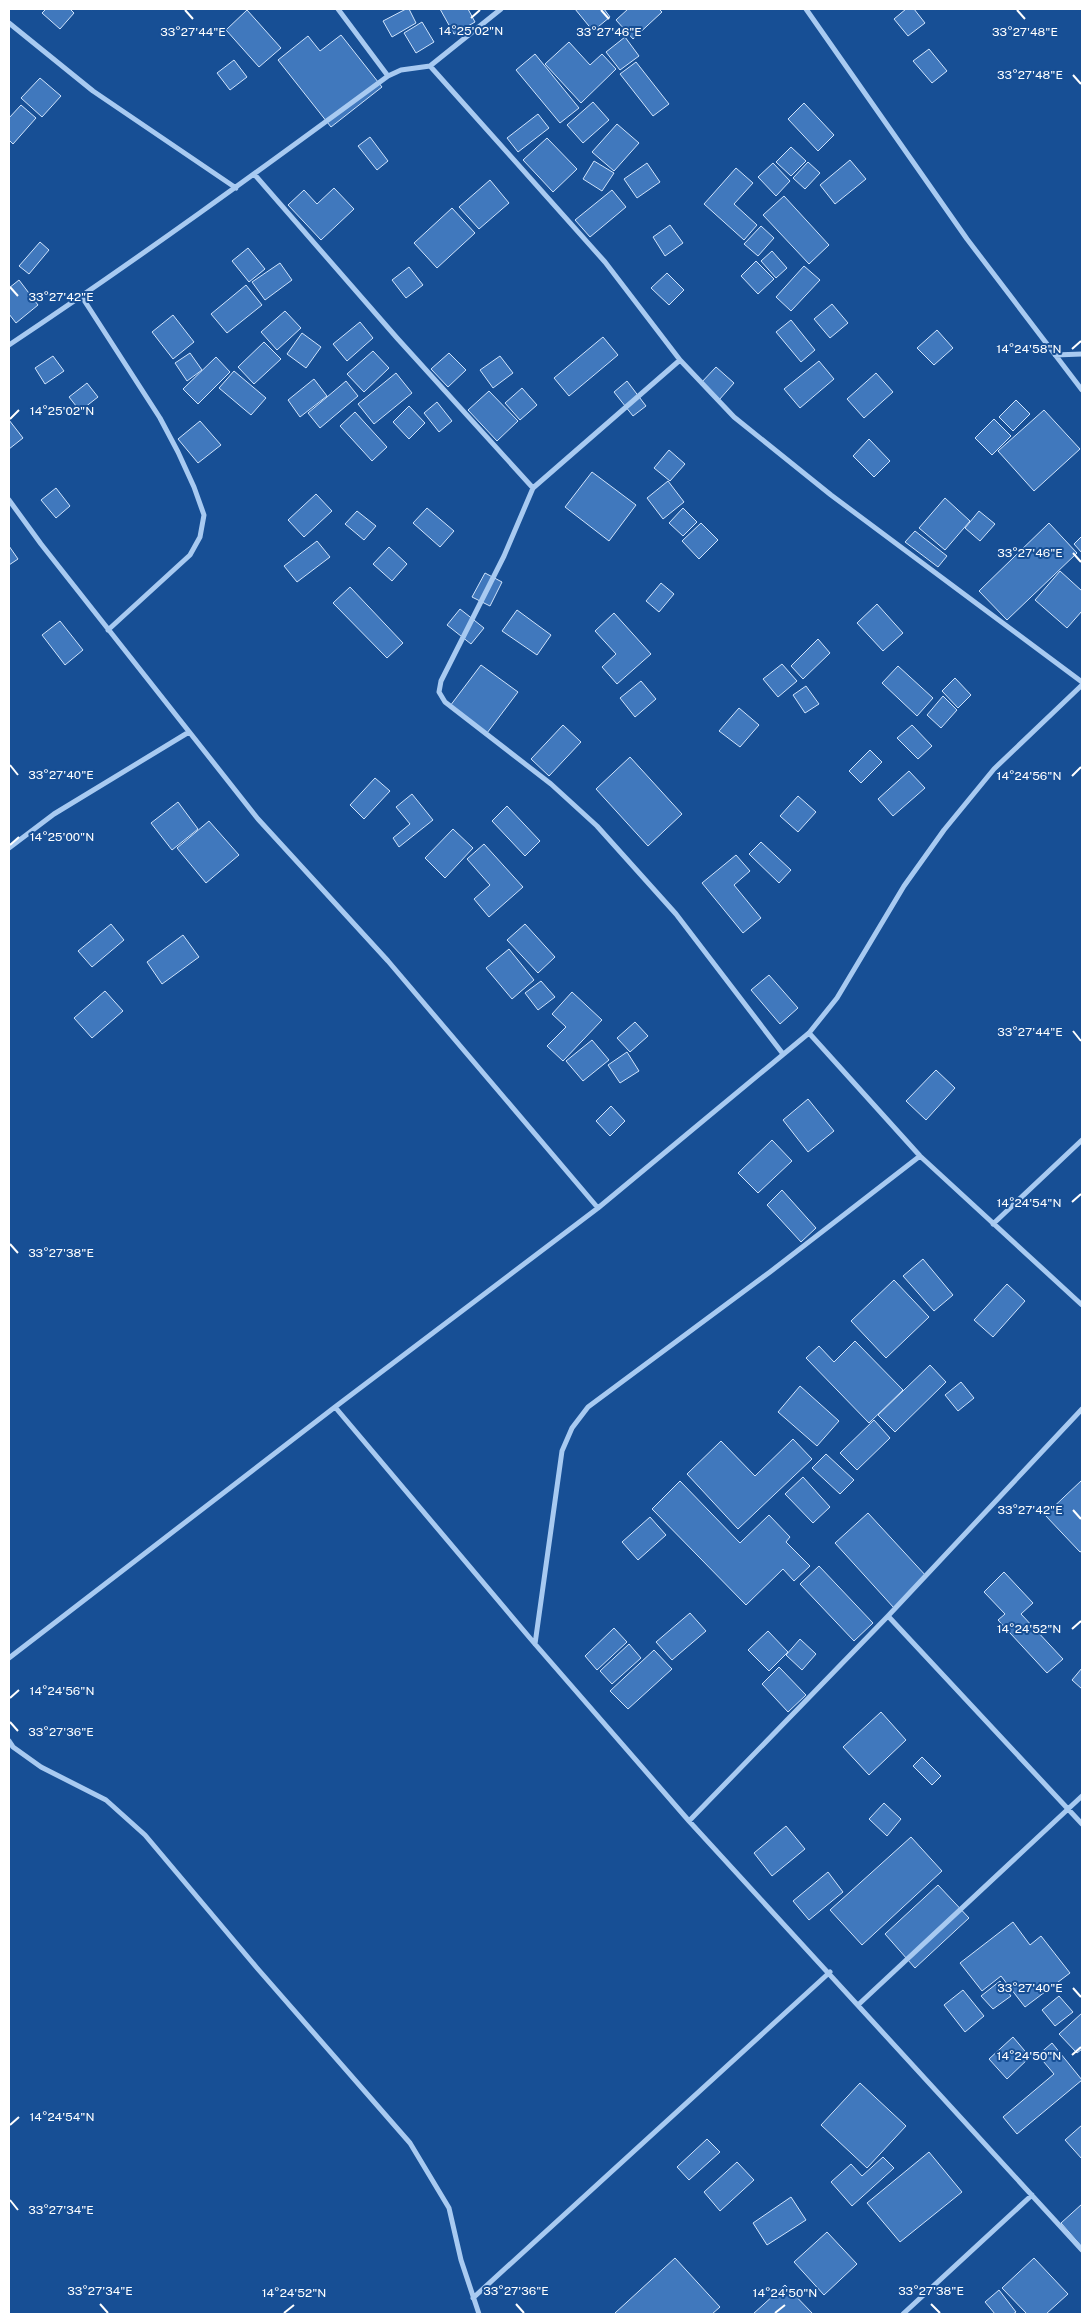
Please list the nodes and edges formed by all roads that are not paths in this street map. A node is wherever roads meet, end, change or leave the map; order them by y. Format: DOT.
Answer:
graph roads {
  1 [pos="338,9"];
  2 [pos="501,9"];
  3 [pos="806,9"];
  4 [pos="9,23"];
  5 [pos="430,66"];
  6 [pos="388,76"];
  7 [pos="254,174"];
  8 [pos="236,188"];
  9 [pos="82,297"];
  10 [pos="9,345"];
  11 [pos="1082,354"];
  12 [pos="1055,355"];
  13 [pos="680,360"];
  14 [pos="1082,390"];
  15 [pos="533,488"];
  16 [pos="9,500"];
  17 [pos="108,630"];
  18 [pos="1082,684"];
  19 [pos="189,732"];
  20 [pos="9,838"];
  21 [pos="14,844"];
  22 [pos="9,848"];
  23 [pos="809,1033"];
  24 [pos="783,1054"];
  25 [pos="1082,1140"];
  26 [pos="920,1156"];
  27 [pos="598,1208"];
  28 [pos="993,1224"];
  29 [pos="1082,1305"];
  30 [pos="335,1407"];
  31 [pos="1082,1409"];
  32 [pos="888,1616"];
  33 [pos="535,1644"];
  34 [pos="9,1658"];
  35 [pos="9,1741"];
  36 [pos="1082,1796"];
  37 [pos="1069,1808"];
  38 [pos="689,1821"];
  39 [pos="1082,1824"];
  40 [pos="830,1972"];
  41 [pos="858,2005"];
  42 [pos="1032,2195"];
  43 [pos="1082,2250"];
  44 [pos="473,2298"];
  45 [pos="479,2314"];
  46 [pos="903,2314"];
  1 -- 6 [label="street"];
  2 -- 5 [label="street"];
  3 -- 12 [label="street"];
  4 -- 8 [label="street"];
  5 -- 6 [label="street"];
  5 -- 13 [label="street"];
  6 -- 7 [label="street"];
  7 -- 8 [label="street"];
  7 -- 15 [label="street"];
  8 -- 9 [label="street"];
  9 -- 10 [label="street"];
  9 -- 17 [label="street"];
  11 -- 12 [label="street"];
  12 -- 14 [label="street"];
  13 -- 15 [label="street"];
  13 -- 18 [label="street"];
  15 -- 24 [label="street"];
  16 -- 17 [label="street"];
  17 -- 19 [label="street"];
  18 -- 23 [label="street"];
  19 -- 21 [label="street"];
  19 -- 27 [label="street"];
  20 -- 21 [label="street"];
  21 -- 22 [label="street"];
  23 -- 24 [label="street"];
  23 -- 26 [label="street"];
  24 -- 27 [label="street"];
  25 -- 28 [label="street"];
  26 -- 28 [label="street"];
  26 -- 33 [label="street"];
  27 -- 30 [label="street"];
  28 -- 29 [label="street"];
  30 -- 33 [label="street"];
  30 -- 34 [label="street"];
  31 -- 32 [label="street"];
  32 -- 37 [label="street"];
  32 -- 38 [label="street"];
  33 -- 38 [label="street"];
  35 -- 44 [label="street"];
  36 -- 37 [label="street"];
  37 -- 39 [label="street"];
  37 -- 41 [label="street"];
  38 -- 40 [label="street"];
  40 -- 41 [label="street"];
  40 -- 44 [label="street"];
  41 -- 42 [label="street"];
  42 -- 43 [label="street"];
  42 -- 46 [label="street"];
  44 -- 45 [label="street"];
}
